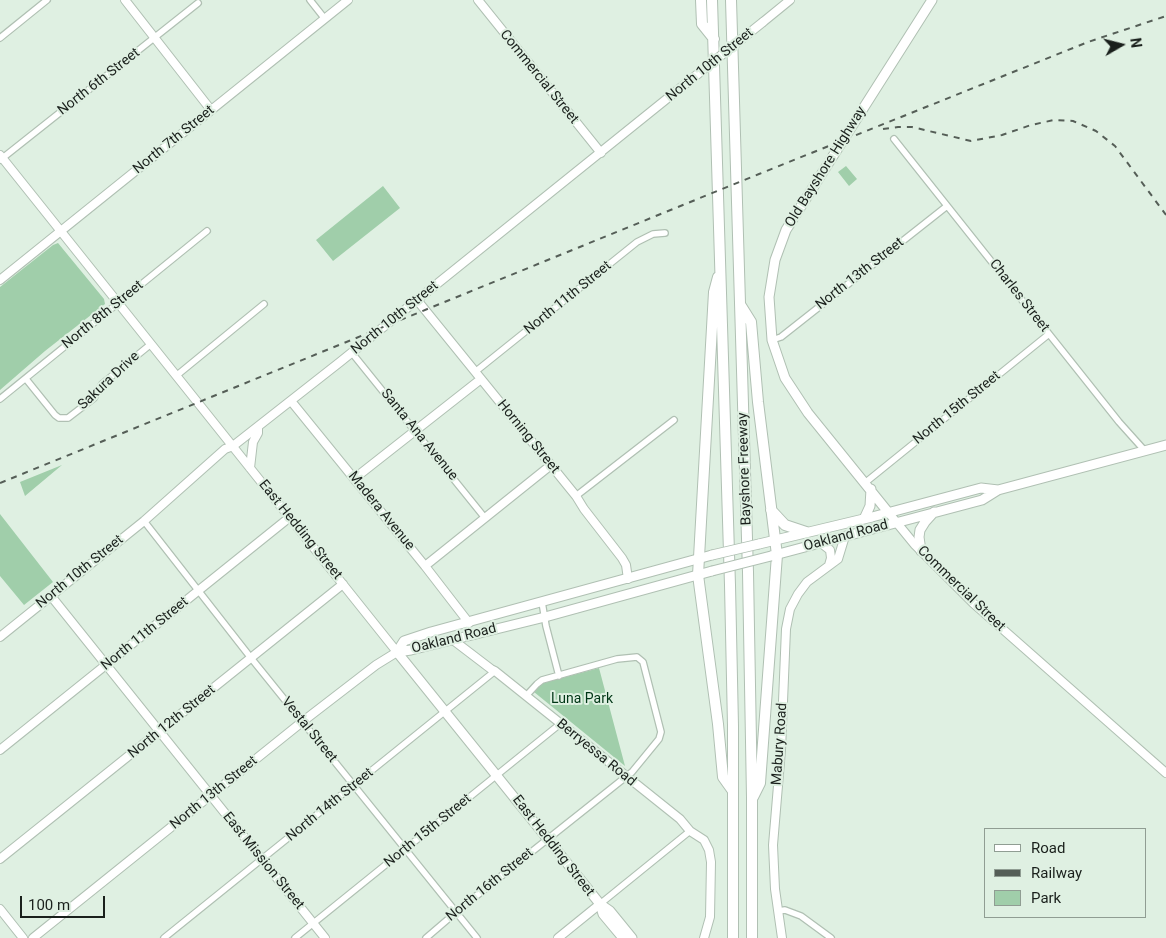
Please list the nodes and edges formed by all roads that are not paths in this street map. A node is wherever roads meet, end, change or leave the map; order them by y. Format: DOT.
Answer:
graph roads {
  1 [pos="47,0"];
  2 [pos="125,0"];
  3 [pos="310,0"];
  4 [pos="348,0"];
  5 [pos="478,0"];
  6 [pos="701,0"];
  7 [pos="712,0"];
  8 [pos="790,0"];
  9 [pos="932,0"];
  10 [pos="732,2"];
  11 [pos="198,3"];
  12 [pos="325,19"];
  13 [pos="0,38"];
  14 [pos="155,38"];
  15 [pos="714,39"];
  16 [pos="211,110"];
  17 [pos="894,138"];
  18 [pos="601,153"];
  19 [pos="1,158"];
  20 [pos="947,206"];
  21 [pos="61,231"];
  22 [pos="207,231"];
  23 [pos="665,233"];
  24 [pos="721,267"];
  25 [pos="0,280"];
  26 [pos="417,300"];
  27 [pos="118,303"];
  28 [pos="264,304"];
  29 [pos="740,304"];
  30 [pos="1049,334"];
  31 [pos="772,340"];
  32 [pos="151,344"];
  33 [pos="352,352"];
  34 [pos="478,375"];
  35 [pos="176,376"];
  36 [pos="785,378"];
  37 [pos="26,379"];
  38 [pos="0,399"];
  39 [pos="291,401"];
  40 [pos="674,420"];
  41 [pos="258,427"];
  42 [pos="415,430"];
  43 [pos="1166,445"];
  44 [pos="234,446"];
  45 [pos="1145,451"];
  46 [pos="551,465"];
  47 [pos="250,468"];
  48 [pos="355,478"];
  49 [pos="868,485"];
  50 [pos="998,490"];
  51 [pos="576,496"];
  52 [pos="772,510"];
  53 [pos="888,512"];
  54 [pos="934,512"];
  55 [pos="290,517"];
  56 [pos="485,518"];
  57 [pos="864,518"];
  58 [pos="144,521"];
  59 [pos="897,522"];
  60 [pos="806,532"];
  61 [pos="845,536"];
  62 [pos="772,540"];
  63 [pos="821,543"];
  64 [pos="921,551"];
  65 [pos="774,556"];
  66 [pos="698,559"];
  67 [pos="829,565"];
  68 [pos="425,566"];
  69 [pos="698,575"];
  70 [pos="628,579"];
  71 [pos="343,584"];
  72 [pos="199,591"];
  73 [pos="51,596"];
  74 [pos="542,602"];
  75 [pos="545,617"];
  76 [pos="469,623"];
  77 [pos="0,637"];
  78 [pos="453,640"];
  79 [pos="398,652"];
  80 [pos="251,658"];
  81 [pos="106,665"];
  82 [pos="495,671"];
  83 [pos="558,676"];
  84 [pos="526,696"];
  85 [pos="446,711"];
  86 [pos="302,722"];
  87 [pos="560,724"];
  88 [pos="159,732"];
  89 [pos="0,750"];
  90 [pos="1166,773"];
  91 [pos="497,775"];
  92 [pos="626,777"];
  93 [pos="354,786"];
  94 [pos="733,791"];
  95 [pos="210,795"];
  96 [pos="752,798"];
  97 [pos="690,831"];
  98 [pos="548,838"];
  99 [pos="405,850"];
  100 [pos="0,859"];
  101 [pos="262,860"];
  102 [pos="600,904"];
  103 [pos="0,909"];
  104 [pos="778,911"];
  105 [pos="456,912"];
  106 [pos="313,923"];
  107 [pos="22,938"];
  108 [pos="33,938"];
  109 [pos="164,938"];
  110 [pos="295,938"];
  111 [pos="325,938"];
  112 [pos="426,938"];
  113 [pos="477,938"];
  114 [pos="558,938"];
  115 [pos="623,938"];
  116 [pos="632,938"];
  117 [pos="704,938"];
  118 [pos="733,938"];
  119 [pos="752,938"];
  120 [pos="782,938"];
  121 [pos="831,938"];
  1 -- 13 [label="street"];
  2 -- 14 [label="street"];
  3 -- 12 [label="street"];
  4 -- 12 [label="street, North 7th Street"];
  5 -- 18 [label="street, Commercial Street"];
  6 -- 15 [label="highway"];
  7 -- 15 [label="highway, Bayshore Freeway"];
  8 -- 18 [label="street, North 10th Street, bridge"];
  9 -- 31 [label="main road, Old Bayshore Highway"];
  10 -- 29 [label="highway, Bayshore Freeway"];
  11 -- 14 [label="street, North 6th Street"];
  12 -- 16 [label="street, North 7th Street"];
  14 -- 16 [label="street"];
  14 -- 19 [label="street, North 6th Street"];
  15 -- 24 [label="highway, Bayshore Freeway"];
  16 -- 21 [label="street, North 7th Street"];
  17 -- 20 [label="street, Charles Street"];
  18 -- 26 [label="street, North 10th Street"];
  19 -- 21 [label="street, East Hedding Street"];
  20 -- 30 [label="street, Charles Street"];
  20 -- 31 [label="street, North 13th Street"];
  21 -- 25 [label="street, North 7th Street"];
  21 -- 27 [label="street, East Hedding Street"];
  22 -- 27 [label="street, North 8th Street"];
  23 -- 34 [label="street, North 11th Street"];
  24 -- 66 [label="highway"];
  24 -- 94 [label="highway, Bayshore Freeway"];
  26 -- 33 [label="street, North 10th Street"];
  26 -- 34 [label="street, Horning Street"];
  27 -- 32 [label="street, East Hedding Street"];
  27 -- 37 [label="street, North 8th Street"];
  28 -- 35 [label="street"];
  29 -- 52 [label="highway"];
  29 -- 96 [label="highway, Bayshore Freeway"];
  30 -- 45 [label="street, Charles Street"];
  30 -- 49 [label="street, North 15th Street"];
  31 -- 36 [label="main road, Old Bayshore Highway"];
  32 -- 35 [label="street, East Hedding Street"];
  32 -- 37 [label="street, Sakura Drive"];
  33 -- 39 [label="street, North 10th Street"];
  33 -- 42 [label="street, Santa Ana Avenue"];
  34 -- 42 [label="street, North 11th Street"];
  34 -- 46 [label="street, Horning Street"];
  35 -- 44 [label="street, East Hedding Street"];
  36 -- 49 [label="main road, Commercial Street"];
  37 -- 38 [label="street, North 8th Street"];
  39 -- 41 [label="street, North 10th Street"];
  39 -- 48 [label="street, Madera Avenue"];
  40 -- 51 [label="street"];
  41 -- 44 [label="street, North 10th Street"];
  41 -- 47 [label="street"];
  42 -- 48 [label="street, North 11th Street"];
  42 -- 56 [label="street, Santa Ana Avenue"];
  43 -- 45 [label="main road, Oakland Road"];
  44 -- 47 [label="street, East Hedding Street"];
  44 -- 58 [label="street, North 10th Street"];
  45 -- 50 [label="main road, Oakland Road"];
  46 -- 51 [label="street, Horning Street"];
  46 -- 56 [label="street"];
  47 -- 55 [label="street, East Hedding Street"];
  48 -- 68 [label="street, Madera Avenue"];
  49 -- 53 [label="main road, Commercial Street"];
  49 -- 57 [label="main road"];
  50 -- 53 [label="main road, Oakland Road"];
  50 -- 54 [label="main road, Oakland Road"];
  51 -- 70 [label="street, Horning Street"];
  52 -- 60 [label="highway"];
  52 -- 62 [label="highway"];
  53 -- 57 [label="main road, Oakland Road"];
  53 -- 59 [label="street, Commercial Street"];
  54 -- 59 [label="main road, Oakland Road"];
  54 -- 64 [label="main road"];
  55 -- 71 [label="street, East Hedding Street"];
  55 -- 72 [label="street, North 11th Street"];
  56 -- 68 [label="street"];
  57 -- 60 [label="main road, Oakland Road"];
  58 -- 72 [label="street, Vestal Street"];
  58 -- 73 [label="street, North 10th Street"];
  59 -- 61 [label="main road, Oakland Road"];
  59 -- 64 [label="street, Commercial Street"];
  60 -- 62 [label="main road, Oakland Road"];
  61 -- 63 [label="main road, Oakland Road"];
  61 -- 67 [label="street, Mabury Road"];
  62 -- 65 [label="highway"];
  62 -- 66 [label="main road, Oakland Road, bridge"];
  63 -- 65 [label="main road, Oakland Road"];
  63 -- 67 [label="street"];
  64 -- 90 [label="street, Commercial Street"];
  65 -- 69 [label="main road, Oakland Road, bridge"];
  65 -- 96 [label="highway"];
  66 -- 69 [label="highway"];
  66 -- 70 [label="main road, Oakland Road"];
  67 -- 104 [label="street, Mabury Road"];
  68 -- 76 [label="street, Madera Avenue"];
  69 -- 75 [label="main road, Oakland Road"];
  69 -- 94 [label="highway"];
  70 -- 74 [label="main road, Oakland Road"];
  71 -- 79 [label="street, East Hedding Street"];
  71 -- 80 [label="street, North 12th Street"];
  72 -- 80 [label="street, Vestal Street"];
  72 -- 81 [label="street, North 11th Street"];
  73 -- 77 [label="street, North 10th Street"];
  73 -- 81 [label="street, East Mission Street"];
  74 -- 75 [label="street"];
  74 -- 76 [label="main road, Oakland Road"];
  75 -- 78 [label="main road, Oakland Road"];
  75 -- 83 [label="street"];
  76 -- 79 [label="main road, Oakland Road"];
  78 -- 79 [label="main road, Oakland Road"];
  78 -- 82 [label="street, Berryessa Road"];
  79 -- 85 [label="main road, East Hedding Street"];
  79 -- 86 [label="street, North 13th Street"];
  80 -- 86 [label="street, Vestal Street"];
  80 -- 88 [label="street, North 12th Street"];
  81 -- 88 [label="street, East Mission Street"];
  81 -- 89 [label="street, North 11th Street"];
  82 -- 84 [label="street, Berryessa Road"];
  82 -- 85 [label="street, North 14th Street"];
  83 -- 84 [label="street"];
  83 -- 92 [label="street, North 16th Street"];
  84 -- 87 [label="street, Berryessa Road"];
  85 -- 91 [label="main road, East Hedding Street"];
  85 -- 93 [label="street, North 14th Street"];
  86 -- 93 [label="street, Vestal Street"];
  86 -- 95 [label="street, North 13th Street"];
  87 -- 91 [label="street, North 15th Street"];
  87 -- 92 [label="street, Berryessa Road"];
  88 -- 95 [label="street, East Mission Street"];
  88 -- 100 [label="street, North 12th Street"];
  91 -- 98 [label="main road, East Hedding Street"];
  91 -- 99 [label="street, North 15th Street"];
  92 -- 97 [label="street, Berryessa Road"];
  92 -- 98 [label="street, North 16th Street"];
  93 -- 99 [label="street, Vestal Street"];
  93 -- 101 [label="street, North 14th Street"];
  94 -- 118 [label="highway, Bayshore Freeway"];
  95 -- 101 [label="street, East Mission Street"];
  95 -- 108 [label="street, North 13th Street"];
  96 -- 119 [label="highway, Bayshore Freeway"];
  97 -- 102 [label="street"];
  97 -- 117 [label="street, Berryessa Road"];
  98 -- 102 [label="main road, East Hedding Street"];
  98 -- 105 [label="street, North 16th Street"];
  99 -- 105 [label="street, Vestal Street"];
  99 -- 106 [label="street, North 15th Street"];
  101 -- 106 [label="street, East Mission Street"];
  101 -- 109 [label="street, North 14th Street"];
  102 -- 114 [label="street"];
  102 -- 115 [label="main road, East Hedding Street"];
  102 -- 116 [label="main road, East Hedding Street"];
  103 -- 107 [label="street"];
  104 -- 120 [label="street, Mabury Road"];
  104 -- 121 [label="street"];
  105 -- 112 [label="street, North 16th Street"];
  105 -- 113 [label="street, Vestal Street"];
  106 -- 110 [label="street, North 15th Street"];
  106 -- 111 [label="street, East Mission Street"];
}
